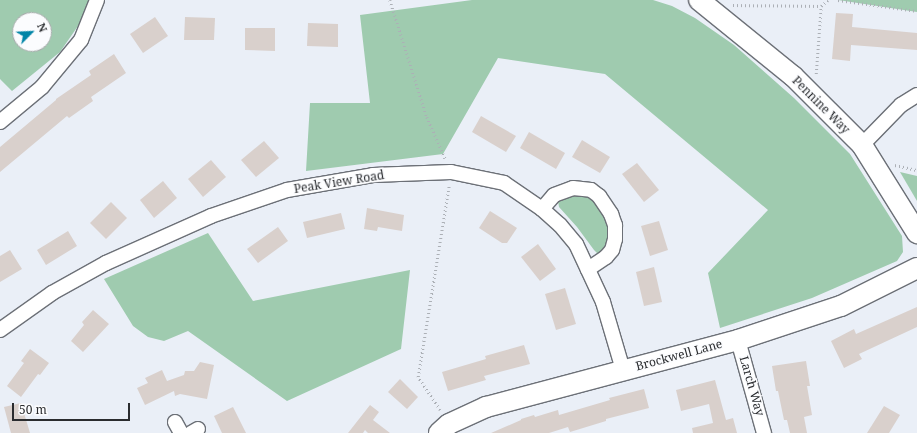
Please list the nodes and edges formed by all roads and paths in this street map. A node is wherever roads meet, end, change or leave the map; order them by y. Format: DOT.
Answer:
graph roads {
  1 [pos="97,0"];
  2 [pos="390,0"];
  3 [pos="828,0"];
  4 [pos="838,0"];
  5 [pos="702,2"];
  6 [pos="821,6"];
  7 [pos="917,11"];
  8 [pos="917,95"];
  9 [pos="814,97"];
  10 [pos="0,122"];
  11 [pos="862,145"];
  12 [pos="451,172"];
  13 [pos="542,209"];
  14 [pos="917,233"];
  15 [pos="917,268"];
  16 [pos="588,269"];
  17 [pos="0,330"];
  18 [pos="738,340"];
  19 [pos="623,370"];
  20 [pos="444,429"];
  21 [pos="764,433"];
  1 -- 10 [label="street"];
  2 -- 12 [label="path"];
  3 -- 6 [label="path"];
  4 -- 7 [label="path"];
  5 -- 6 [label="path"];
  5 -- 9 [label="street, Pennine Way"];
  6 -- 9 [label="path"];
  8 -- 11 [label="street"];
  9 -- 11 [label="street, Pennine Way"];
  11 -- 14 [label="street, Pennine Way"];
  12 -- 13 [label="street, Peak View Road"];
  12 -- 17 [label="street, Peak View Road"];
  12 -- 20 [label="path"];
  13 -- 16 [label="street, Peak View Road"];
  13 -- 16 [label="street"];
  15 -- 18 [label="street, Brockwell Lane"];
  16 -- 19 [label="street, Peak View Road"];
  18 -- 19 [label="street, Brockwell Lane"];
  18 -- 21 [label="street, Larch Way"];
  19 -- 20 [label="street, Brockwell Lane"];
}
